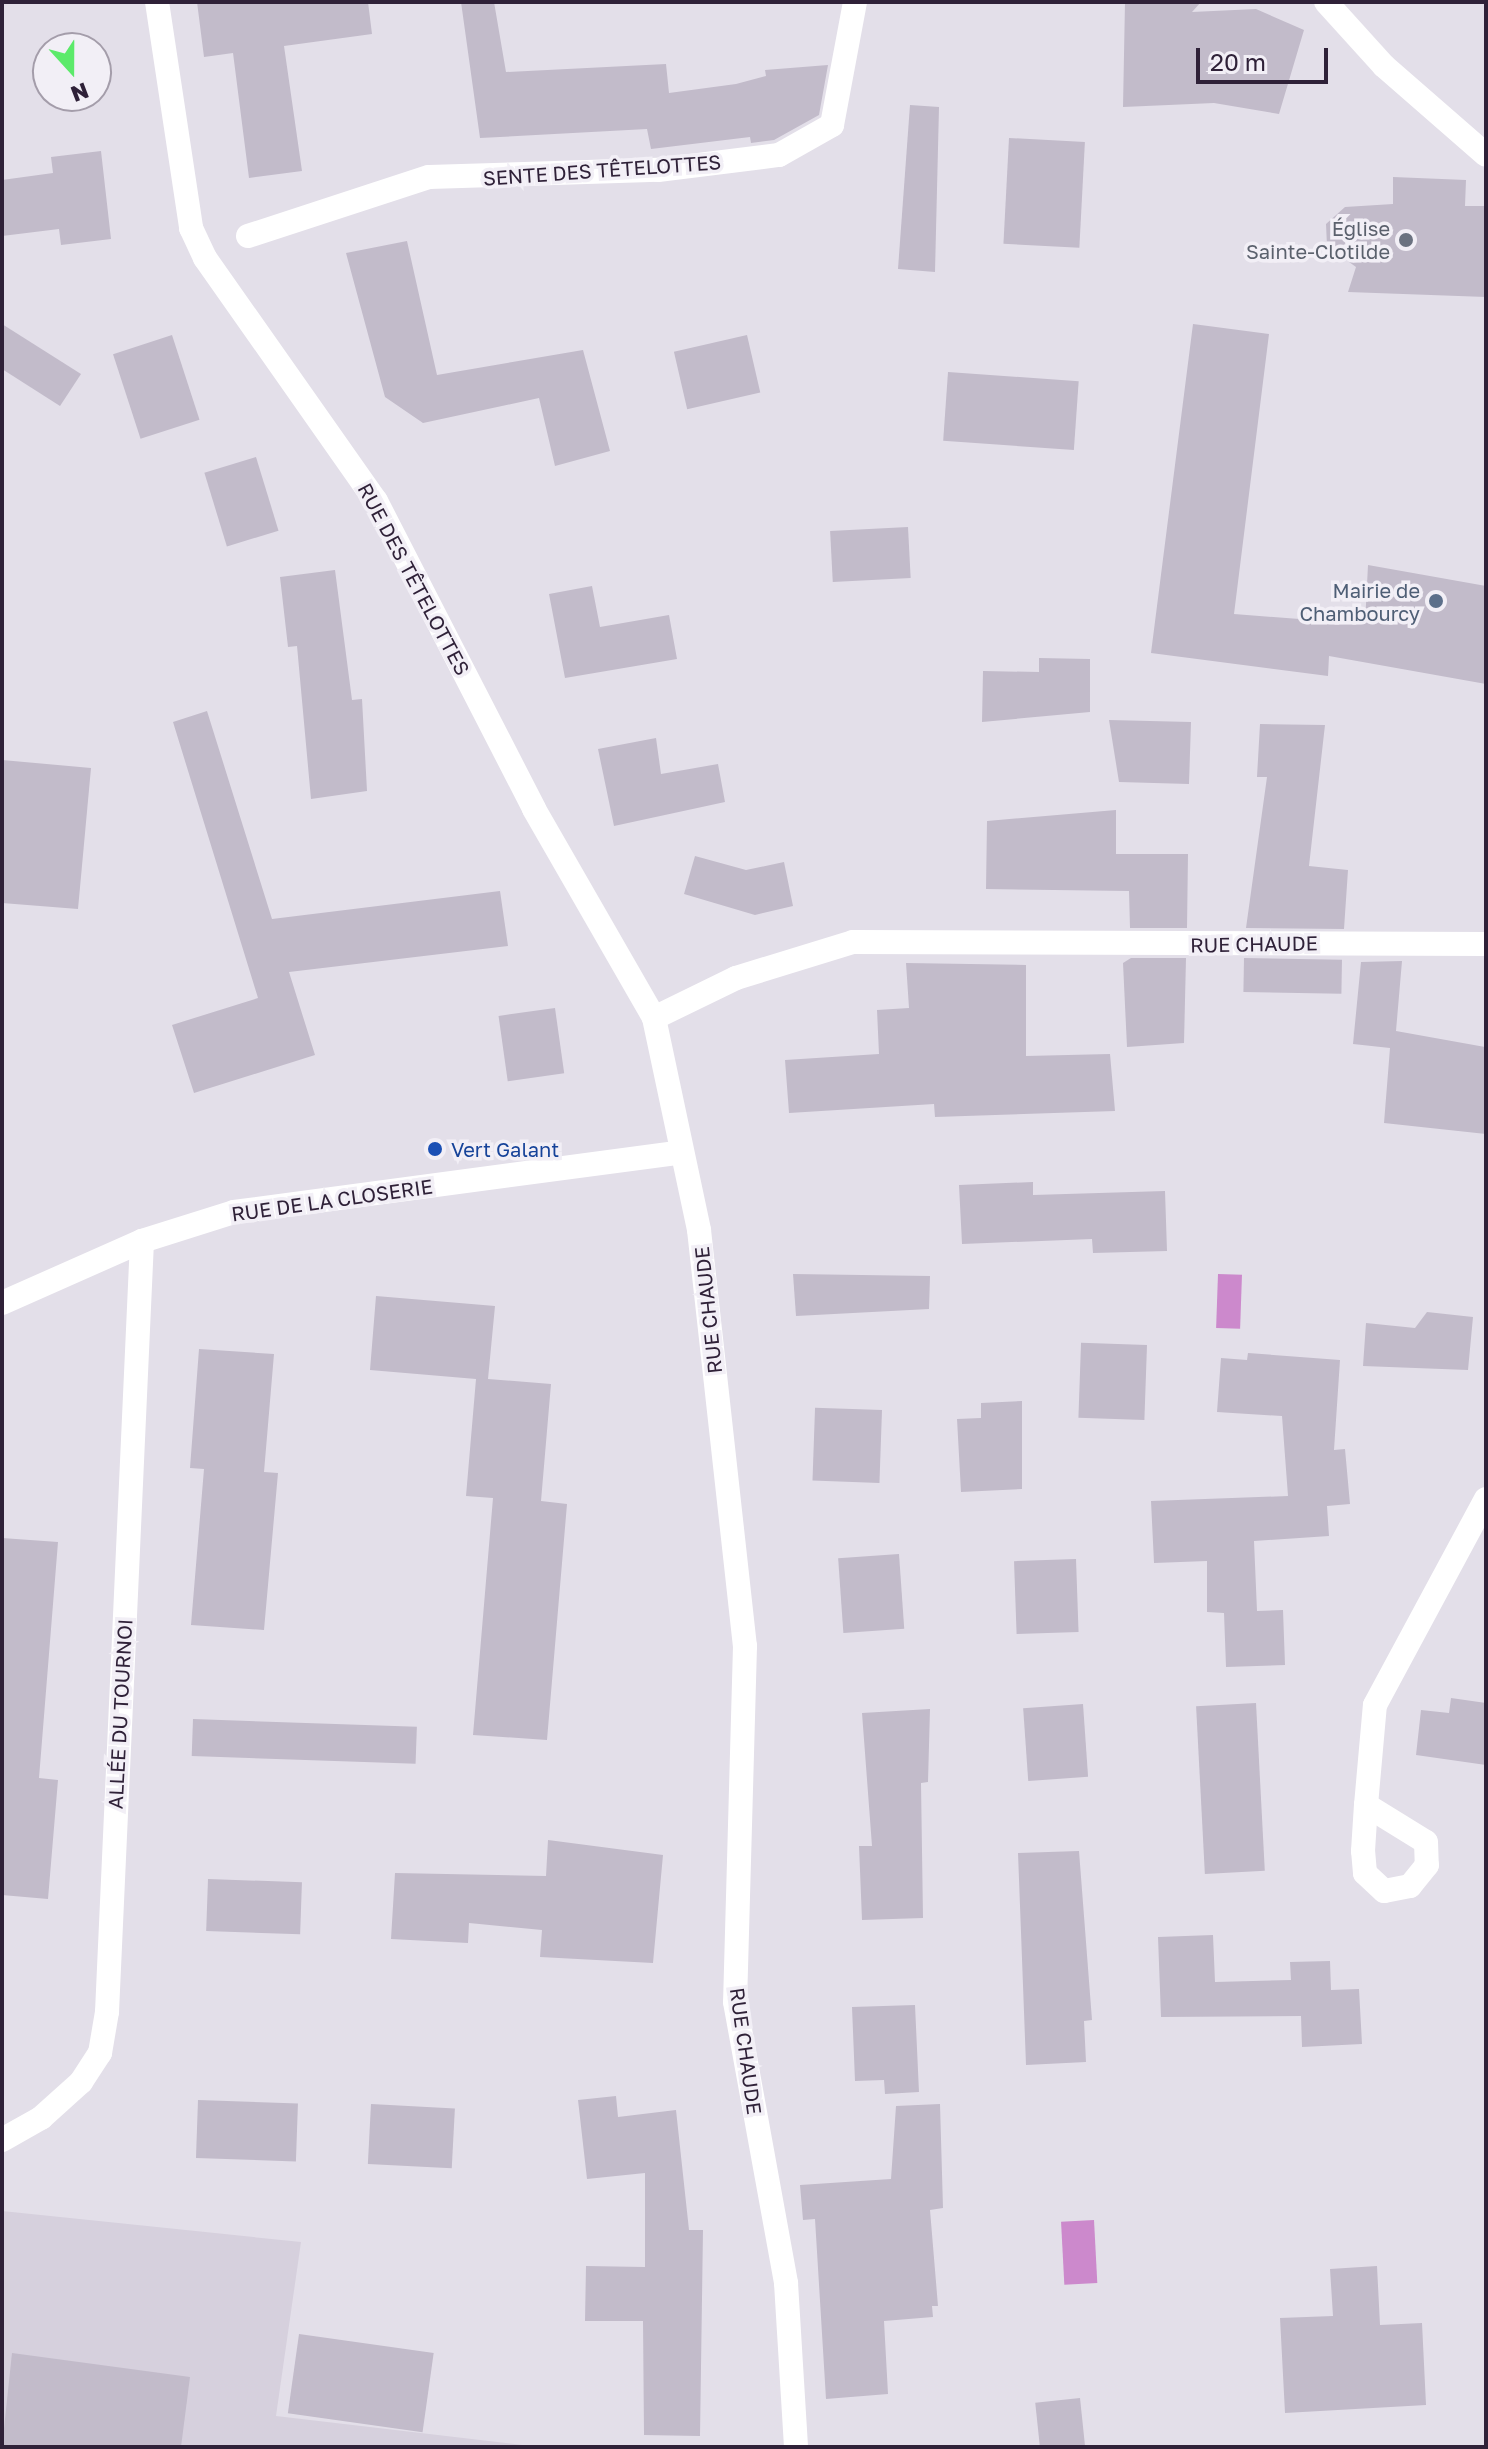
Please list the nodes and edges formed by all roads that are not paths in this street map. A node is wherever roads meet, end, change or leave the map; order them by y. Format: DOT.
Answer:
graph roads {
  1 [pos="157,2"];
  2 [pos="855,2"];
  3 [pos="1326,2"];
  4 [pos="1486,155"];
  5 [pos="248,236"];
  6 [pos="1486,944"];
  7 [pos="654,1018"];
  8 [pos="678,1153"];
  9 [pos="142,1241"];
  10 [pos="2,1303"];
  11 [pos="1486,1499"];
  12 [pos="1366,1805"];
  13 [pos="2,2140"];
  14 [pos="796,2447"];
  1 -- 7 [label="street, RUE DES TÊTELOTTES"];
  2 -- 5 [label="street, SENTE DES TÊTELOTTES"];
  3 -- 4 [label="street"];
  6 -- 7 [label="street, RUE CHAUDE"];
  7 -- 8 [label="street, RUE CHAUDE"];
  8 -- 9 [label="street, RUE DE LA CLOSERIE"];
  8 -- 14 [label="street, RUE CHAUDE"];
  9 -- 10 [label="street, RUE DE LA CLOSERIE"];
  9 -- 13 [label="street, ALLÉE DU TOURNOI"];
  11 -- 12 [label="street"];
}
